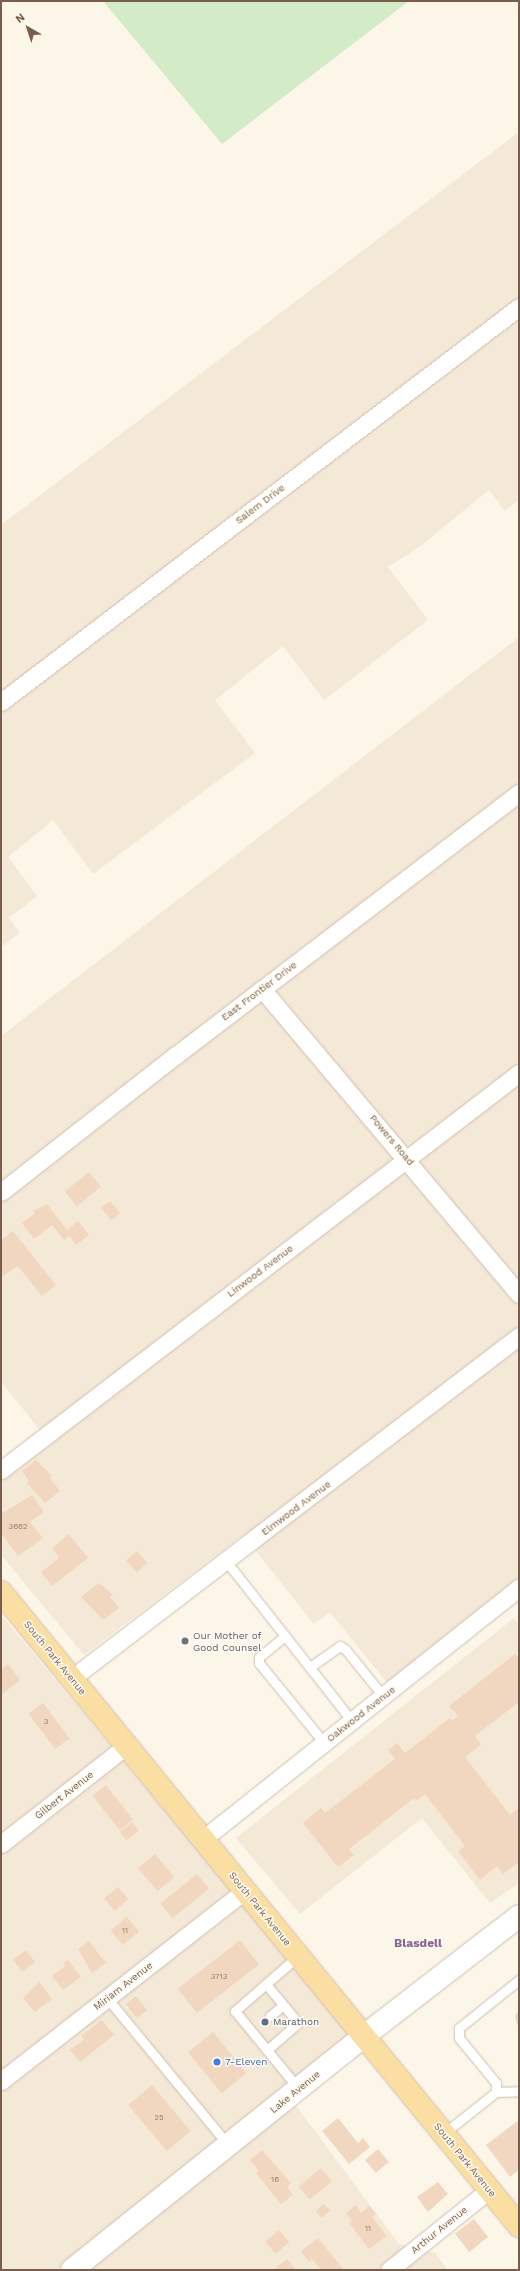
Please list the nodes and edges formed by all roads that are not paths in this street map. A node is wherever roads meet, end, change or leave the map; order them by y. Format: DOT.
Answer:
graph roads {
  1 [pos="519,307"];
  2 [pos="1,702"];
  3 [pos="519,793"];
  4 [pos="262,989"];
  5 [pos="519,1073"];
  6 [pos="408,1159"];
  7 [pos="1,1192"];
  8 [pos="519,1294"];
  9 [pos="519,1336"];
  10 [pos="1,1470"];
  11 [pos="226,1561"];
  12 [pos="519,1588"];
  13 [pos="2,1595"];
  14 [pos="285,1636"];
  15 [pos="310,1667"];
  16 [pos="72,1678"];
  17 [pos="383,1696"];
  18 [pos="352,1721"];
  19 [pos="324,1743"];
  20 [pos="126,1746"];
  21 [pos="203,1839"];
  22 [pos="1,1844"];
  23 [pos="244,1891"];
  24 [pos="519,1916"];
  25 [pos="298,1956"];
  26 [pos="519,1980"];
  27 [pos="266,1984"];
  28 [pos="107,1998"];
  29 [pos="283,2005"];
  30 [pos="270,2016"];
  31 [pos="364,2036"];
  32 [pos="267,2050"];
  33 [pos="1,2081"];
  34 [pos="298,2088"];
  35 [pos="519,2091"];
  36 [pos="496,2092"];
  37 [pos="443,2134"];
  38 [pos="228,2145"];
  39 [pos="489,2190"];
  40 [pos="519,2226"];
  41 [pos="72,2270"];
  42 [pos="389,2270"];
  1 -- 2 [label="street, Salem Drive"];
  3 -- 4 [label="street, East Frontier Drive"];
  4 -- 6 [label="street, Powers Road"];
  4 -- 7 [label="street, East Frontier Drive"];
  5 -- 6 [label="street, Linwood Avenue"];
  6 -- 8 [label="street, Powers Road"];
  6 -- 10 [label="street, Linwood Avenue"];
  9 -- 11 [label="street, Elmwood Avenue"];
  11 -- 14 [label="lane"];
  11 -- 16 [label="street, Elmwood Avenue"];
  12 -- 17 [label="street, Oakwood Avenue"];
  13 -- 16 [label="main road, South Park Avenue"];
  14 -- 15 [label="lane"];
  14 -- 19 [label="lane"];
  15 -- 17 [label="lane"];
  15 -- 18 [label="lane"];
  16 -- 20 [label="main road, South Park Avenue"];
  17 -- 18 [label="street, Oakwood Avenue"];
  18 -- 19 [label="street, Oakwood Avenue"];
  19 -- 21 [label="street, Oakwood Avenue"];
  20 -- 21 [label="main road, South Park Avenue"];
  20 -- 22 [label="street, Gilbert Avenue"];
  21 -- 23 [label="main road, South Park Avenue"];
  23 -- 25 [label="main road, South Park Avenue"];
  23 -- 28 [label="street, Miriam Avenue"];
  24 -- 31 [label="street, Lake Avenue"];
  25 -- 27 [label="lane"];
  25 -- 31 [label="main road, South Park Avenue"];
  26 -- 36 [label="lane"];
  27 -- 29 [label="lane"];
  27 -- 32 [label="lane"];
  28 -- 33 [label="street, Miriam Avenue"];
  28 -- 38 [label="lane"];
  29 -- 30 [label="lane"];
  29 -- 32 [label="lane"];
  31 -- 34 [label="street, Lake Avenue"];
  31 -- 37 [label="main road, South Park Avenue"];
  32 -- 34 [label="lane"];
  34 -- 38 [label="street, Lake Avenue"];
  35 -- 36 [label="lane"];
  36 -- 37 [label="lane"];
  37 -- 39 [label="main road, South Park Avenue"];
  38 -- 41 [label="street, Lake Avenue"];
  39 -- 40 [label="main road, South Park Avenue"];
  39 -- 42 [label="street, Arthur Avenue"];
}
